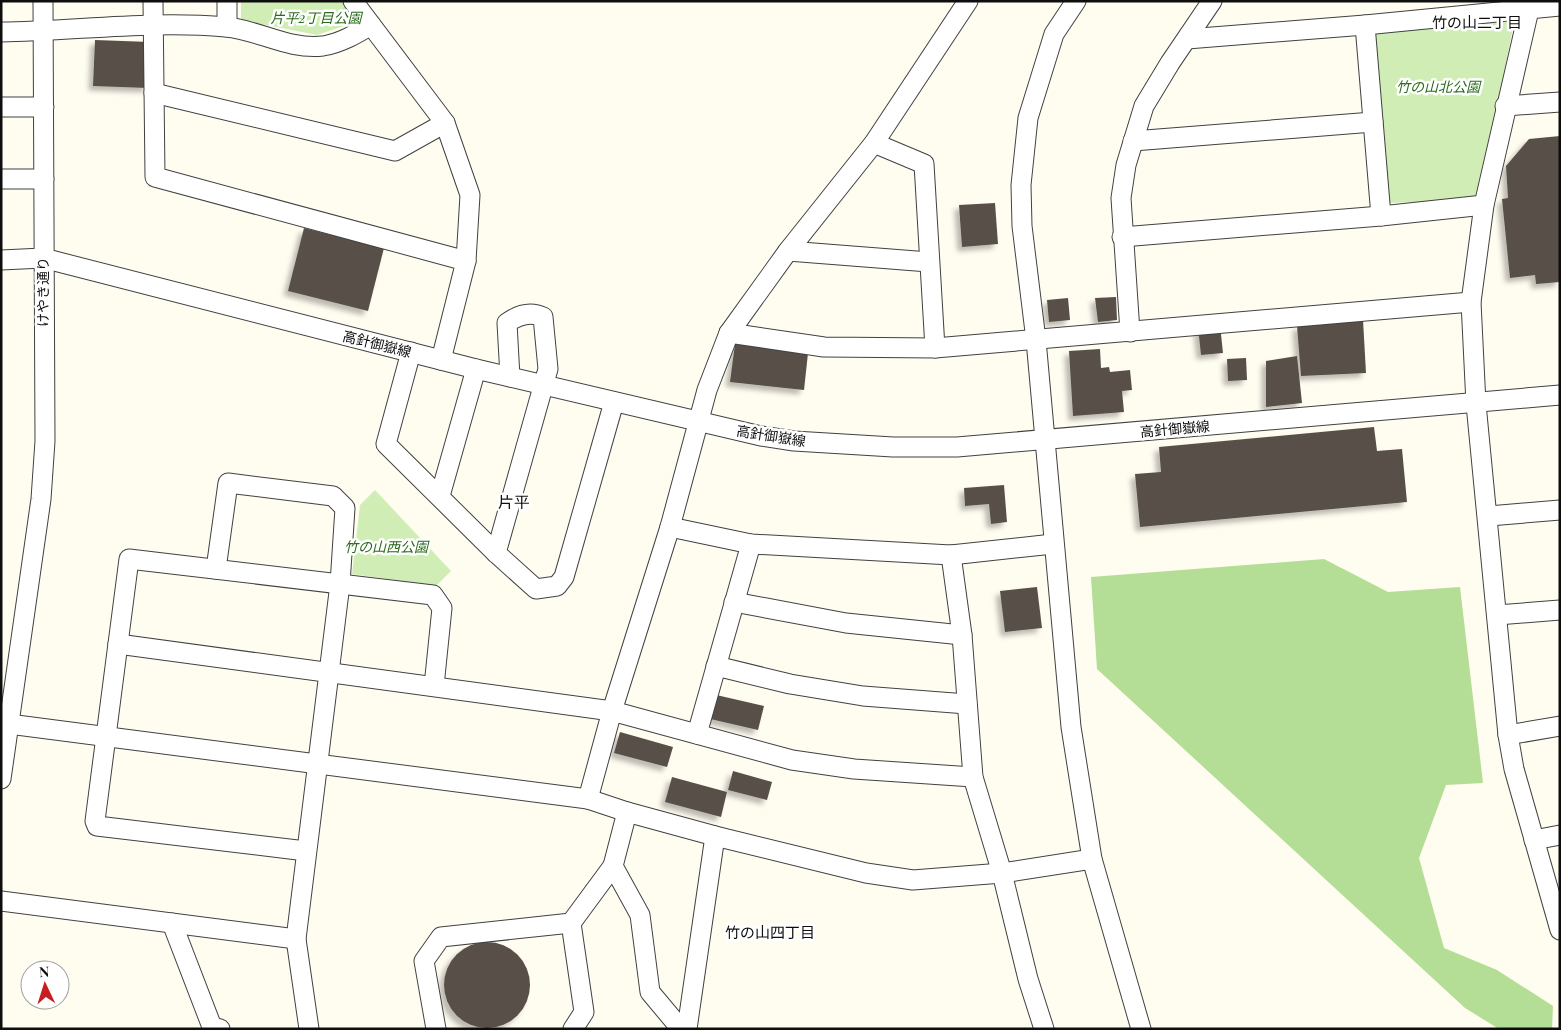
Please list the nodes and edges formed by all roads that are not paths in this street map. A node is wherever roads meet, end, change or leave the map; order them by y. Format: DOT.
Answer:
graph roads {
  1 [pos="43,1"];
  2 [pos="153,1"];
  3 [pos="227,1"];
  4 [pos="353,1"];
  5 [pos="968,1"];
  6 [pos="1076,1"];
  7 [pos="1212,1"];
  8 [pos="1529,5"];
  9 [pos="1560,6"];
  10 [pos="371,25"];
  11 [pos="154,26"];
  12 [pos="1365,26"];
  13 [pos="228,27"];
  14 [pos="43,30"];
  15 [pos="1,32"];
  16 [pos="1187,39"];
  17 [pos="154,93"];
  18 [pos="1560,102"];
  19 [pos="1506,106"];
  20 [pos="1,107"];
  21 [pos="44,107"];
  22 [pos="1373,122"];
  23 [pos="445,123"];
  24 [pos="1133,141"];
  25 [pos="874,144"];
  26 [pos="1,179"];
  27 [pos="44,179"];
  28 [pos="1484,205"];
  29 [pos="1382,216"];
  30 [pos="1122,237"];
  31 [pos="788,251"];
  32 [pos="43,258"];
  33 [pos="1,260"];
  34 [pos="466,261"];
  35 [pos="929,262"];
  36 [pos="1471,302"];
  37 [pos="1130,332"];
  38 [pos="729,333"];
  39 [pos="1036,340"];
  40 [pos="935,348"];
  41 [pos="410,352"];
  42 [pos="442,360"];
  43 [pos="476,369"];
  44 [pos="510,376"];
  45 [pos="544,384"];
  46 [pos="1560,395"];
  47 [pos="614,402"];
  48 [pos="1476,404"];
  49 [pos="699,423"];
  50 [pos="1043,438"];
  51 [pos="440,496"];
  52 [pos="1560,510"];
  53 [pos="1489,516"];
  54 [pos="670,527"];
  55 [pos="751,544"];
  56 [pos="1053,544"];
  57 [pos="496,553"];
  58 [pos="951,555"];
  59 [pos="216,568"];
  60 [pos="340,584"];
  61 [pos="734,602"];
  62 [pos="1560,610"];
  63 [pos="1497,615"];
  64 [pos="962,635"];
  65 [pos="118,644"];
  66 [pos="716,666"];
  67 [pos="330,673"];
  68 [pos="434,686"];
  69 [pos="967,704"];
  70 [pos="612,711"];
  71 [pos="5,724"];
  72 [pos="1560,726"];
  73 [pos="697,734"];
  74 [pos="1508,735"];
  75 [pos="106,738"];
  76 [pos="319,764"];
  77 [pos="974,778"];
  78 [pos="1,779"];
  79 [pos="588,799"];
  80 [pos="626,812"];
  81 [pos="1560,835"];
  82 [pos="715,836"];
  83 [pos="1534,840"];
  84 [pos="306,852"];
  85 [pos="1092,859"];
  86 [pos="613,866"];
  87 [pos="1002,873"];
  88 [pos="1,901"];
  89 [pos="172,923"];
  90 [pos="571,923"];
  91 [pos="1560,930"];
  92 [pos="296,939"];
  93 [pos="220,1029"];
  94 [pos="309,1029"];
  95 [pos="436,1029"];
  96 [pos="573,1029"];
  97 [pos="680,1029"];
  98 [pos="687,1029"];
  99 [pos="1044,1029"];
  100 [pos="1141,1029"];
  1 -- 14 [label="street, けやき通り"];
  2 -- 11 [label="street"];
  3 -- 13 [label="street"];
  4 -- 10 [label="street"];
  5 -- 25 [label="street"];
  6 -- 39 [label="street"];
  7 -- 16 [label="street"];
  8 -- 9 [label="street"];
  8 -- 12 [label="street"];
  8 -- 19 [label="street"];
  10 -- 13 [label="street"];
  10 -- 23 [label="street"];
  11 -- 13 [label="street"];
  11 -- 14 [label="street"];
  11 -- 17 [label="street"];
  12 -- 16 [label="street"];
  12 -- 22 [label="street"];
  14 -- 15 [label="street"];
  14 -- 21 [label="street, けやき通り"];
  16 -- 24 [label="street"];
  17 -- 23 [label="street"];
  17 -- 34 [label="street"];
  18 -- 19 [label="street"];
  19 -- 28 [label="street"];
  20 -- 21 [label="street"];
  21 -- 27 [label="street, けやき通り"];
  22 -- 24 [label="street"];
  22 -- 29 [label="street"];
  23 -- 34 [label="street"];
  24 -- 30 [label="street"];
  25 -- 31 [label="street"];
  25 -- 35 [label="street"];
  26 -- 27 [label="street"];
  27 -- 32 [label="street, けやき通り"];
  28 -- 29 [label="street"];
  28 -- 36 [label="street"];
  29 -- 30 [label="street"];
  30 -- 37 [label="street"];
  31 -- 35 [label="street"];
  31 -- 38 [label="street"];
  32 -- 33 [label="street, 高針御嶽線"];
  32 -- 41 [label="street, 高針御嶽線"];
  32 -- 71 [label="street, けやき通り"];
  34 -- 42 [label="street"];
  35 -- 40 [label="street"];
  36 -- 37 [label="street"];
  36 -- 48 [label="street"];
  37 -- 39 [label="street"];
  38 -- 40 [label="street"];
  38 -- 49 [label="street"];
  39 -- 40 [label="street"];
  39 -- 50 [label="street"];
  41 -- 42 [label="street, 高針御嶽線"];
  41 -- 51 [label="street"];
  42 -- 43 [label="street, 高針御嶽線"];
  43 -- 44 [label="street, 高針御嶽線"];
  43 -- 51 [label="street"];
  44 -- 45 [label="street, 高針御嶽線"];
  44 -- 45 [label="street"];
  45 -- 47 [label="street, 高針御嶽線"];
  45 -- 57 [label="street"];
  46 -- 48 [label="street, 高針御嶽線"];
  47 -- 49 [label="street, 高針御嶽線"];
  47 -- 57 [label="street"];
  48 -- 50 [label="street, 高針御嶽線"];
  48 -- 53 [label="street"];
  49 -- 50 [label="street, 高針御嶽線"];
  49 -- 54 [label="street"];
  50 -- 56 [label="street"];
  51 -- 57 [label="street"];
  52 -- 53 [label="street"];
  53 -- 63 [label="street"];
  54 -- 55 [label="street"];
  54 -- 70 [label="street"];
  55 -- 58 [label="street"];
  55 -- 61 [label="street"];
  56 -- 58 [label="street"];
  56 -- 85 [label="street"];
  58 -- 64 [label="street"];
  59 -- 60 [label="street"];
  59 -- 60 [label="street"];
  59 -- 65 [label="street"];
  60 -- 67 [label="street"];
  60 -- 68 [label="street"];
  61 -- 64 [label="street"];
  61 -- 66 [label="street"];
  62 -- 63 [label="street"];
  63 -- 74 [label="street"];
  64 -- 69 [label="street"];
  65 -- 67 [label="street"];
  65 -- 75 [label="street"];
  66 -- 69 [label="street"];
  66 -- 73 [label="street"];
  67 -- 68 [label="street"];
  67 -- 76 [label="street"];
  68 -- 70 [label="street"];
  69 -- 77 [label="street"];
  70 -- 73 [label="street"];
  70 -- 79 [label="street"];
  71 -- 75 [label="street"];
  71 -- 78 [label="street, けやき通り"];
  72 -- 74 [label="street"];
  73 -- 77 [label="street"];
  74 -- 83 [label="street"];
  75 -- 76 [label="street"];
  75 -- 84 [label="street"];
  76 -- 79 [label="street"];
  76 -- 84 [label="street"];
  77 -- 87 [label="street"];
  79 -- 80 [label="street"];
  80 -- 82 [label="street"];
  80 -- 86 [label="street"];
  81 -- 83 [label="street"];
  82 -- 87 [label="street"];
  82 -- 98 [label="street"];
  83 -- 91 [label="street"];
  84 -- 92 [label="street"];
  85 -- 87 [label="street"];
  85 -- 100 [label="street"];
  86 -- 90 [label="street"];
  86 -- 97 [label="street"];
  87 -- 99 [label="street"];
  88 -- 89 [label="street"];
  89 -- 92 [label="street"];
  89 -- 93 [label="street"];
  90 -- 95 [label="street"];
  90 -- 96 [label="street"];
  92 -- 94 [label="street"];
}
